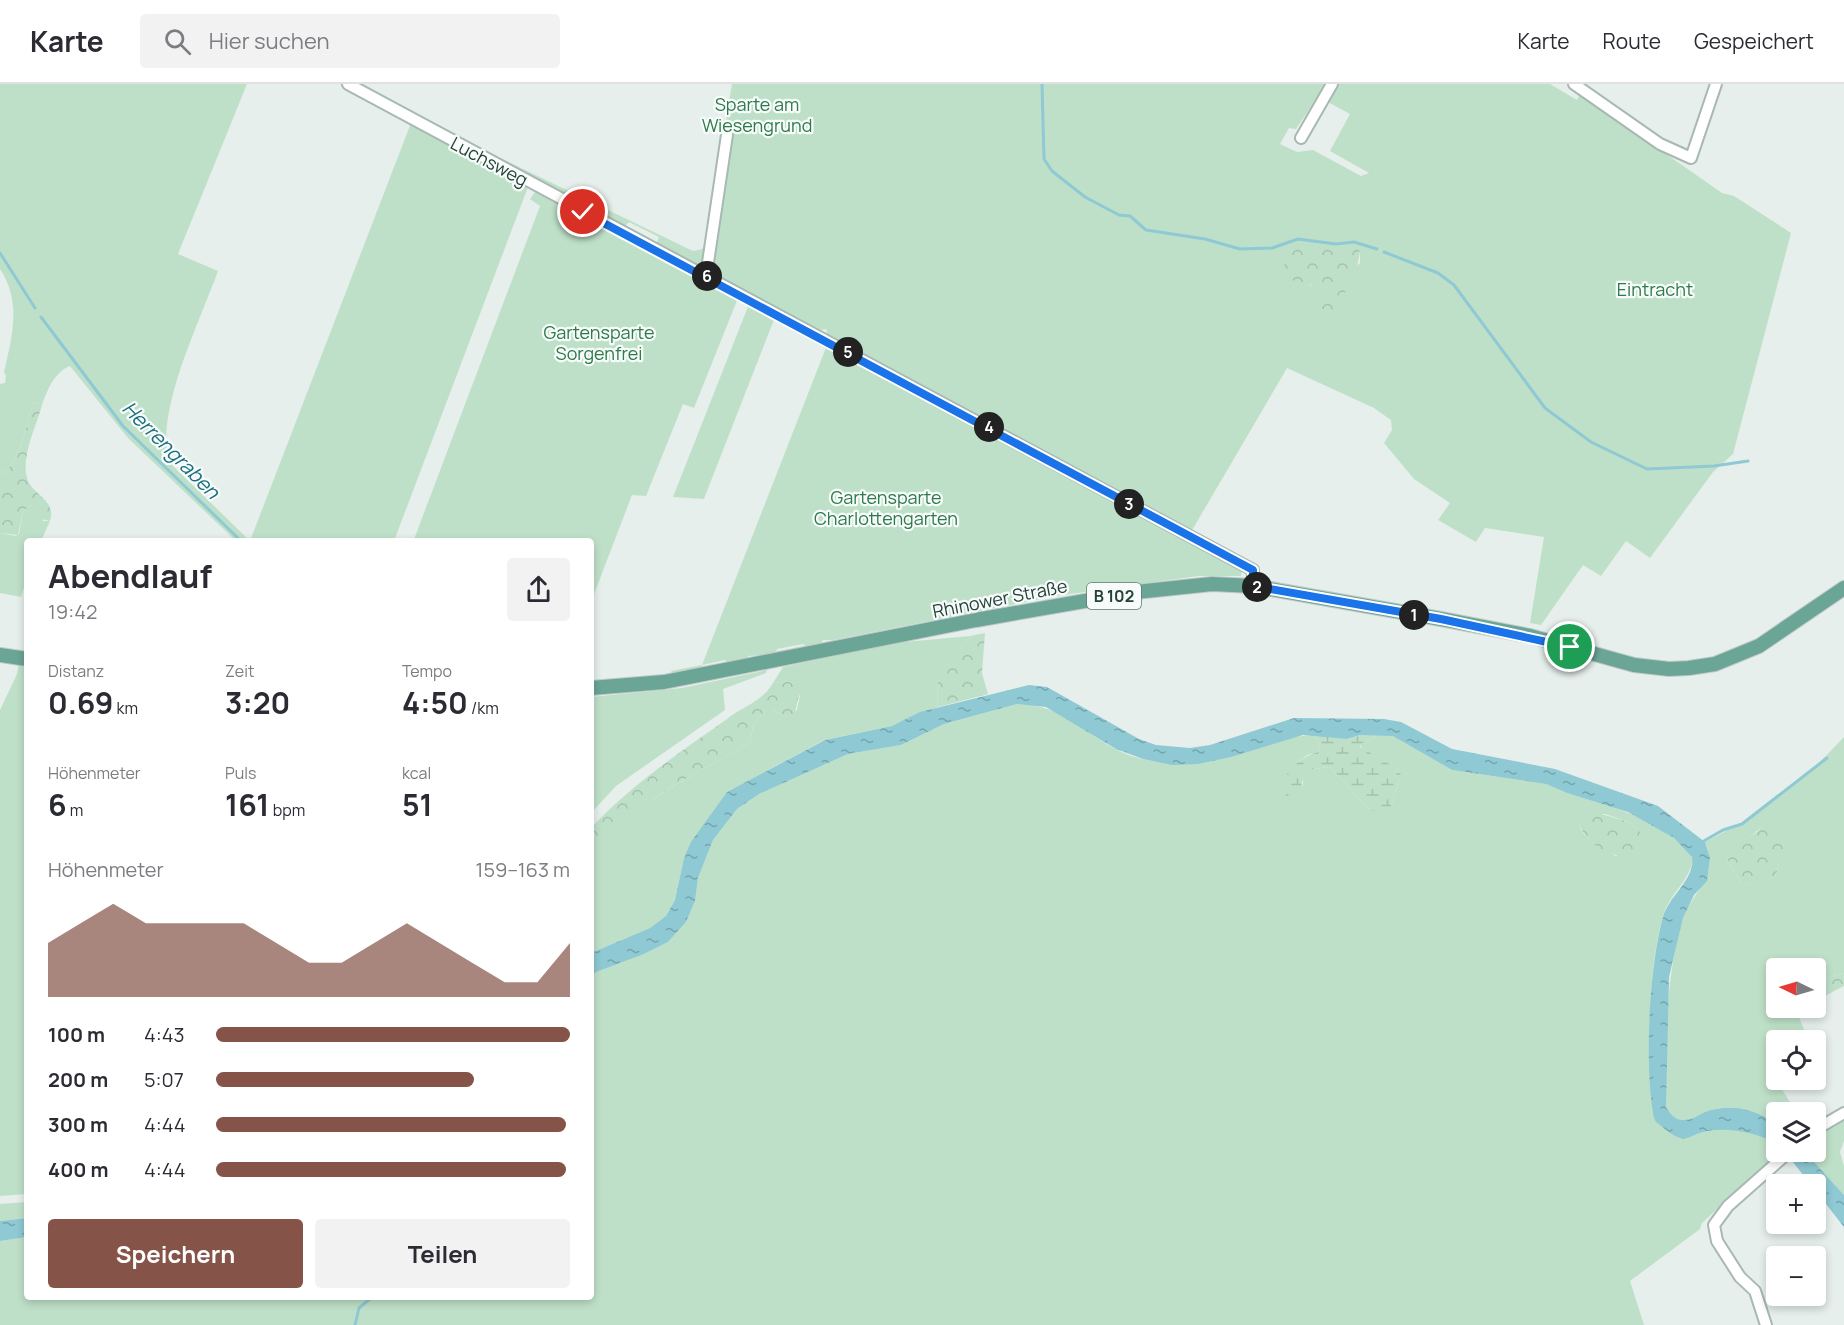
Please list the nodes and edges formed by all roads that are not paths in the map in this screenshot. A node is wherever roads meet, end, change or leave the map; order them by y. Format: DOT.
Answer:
graph roads {
  1 [pos="348,84"];
  2 [pos="1332,84"];
  3 [pos="1574,84"];
  4 [pos="1716,84"];
  5 [pos="728,128"];
  6 [pos="1301,138"];
  7 [pos="706,276"];
  8 [pos="1253,586"];
  9 [pos="1844,588"];
  10 [pos="0,655"];
  11 [pos="24,659"];
  12 [pos="594,688"];
  13 [pos="1844,1113"];
  14 [pos="1826,1124"];
  15 [pos="1778,1162"];
  16 [pos="1766,1325"];
  1 -- 7 [label="street, Luchsweg"];
  2 -- 6 [label="street"];
  3 -- 4 [label="street"];
  5 -- 7 [label="street"];
  7 -- 8 [label="street, Luchsweg"];
  8 -- 9 [label="main road, Rhinower Straße / B 102"];
  8 -- 12 [label="main road, Rhinower Straße / B 102"];
  10 -- 11 [label="main road"];
  13 -- 14 [label="street"];
  15 -- 16 [label="street"];
}
